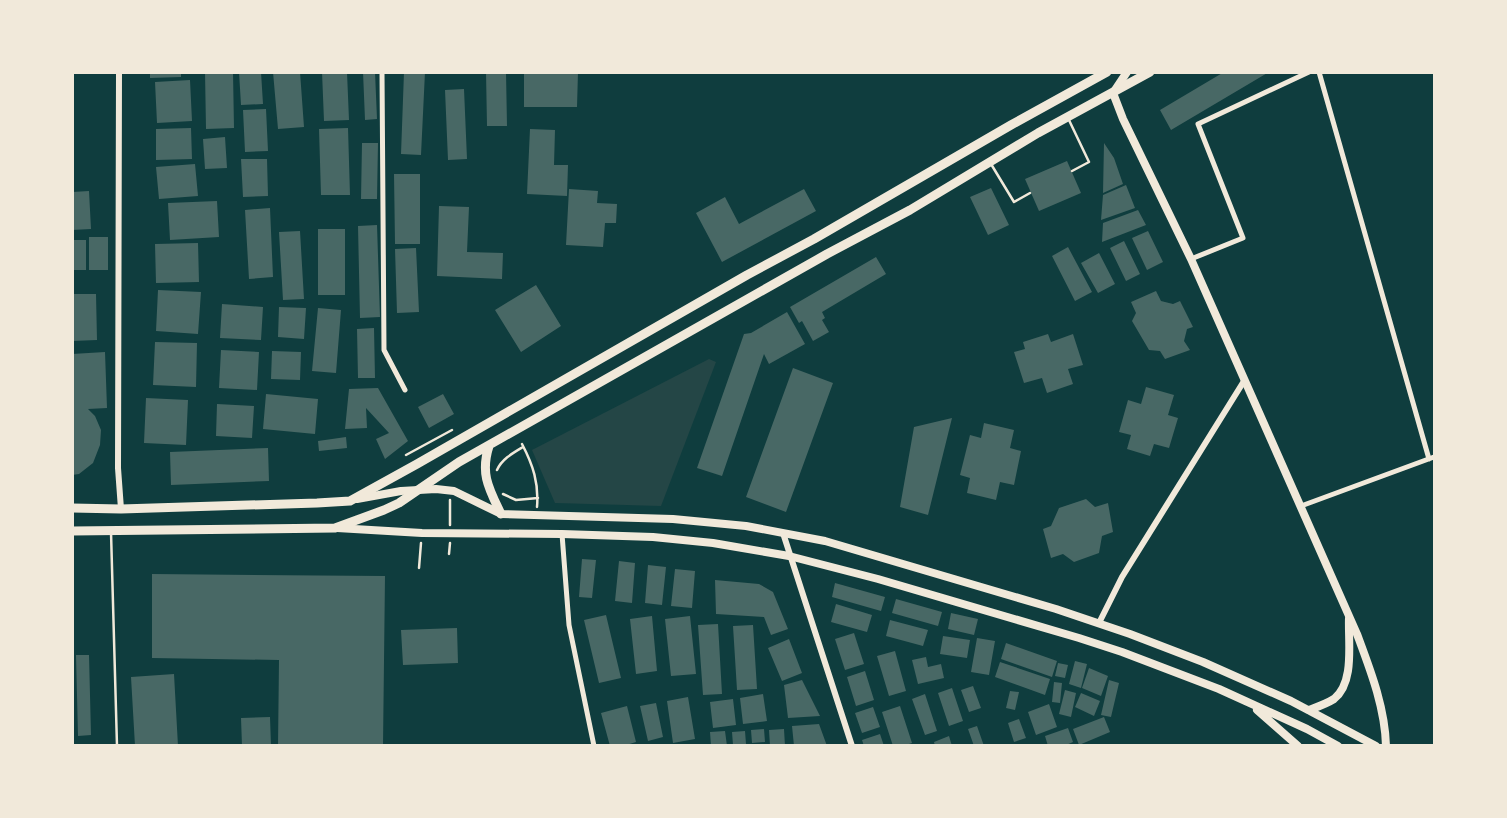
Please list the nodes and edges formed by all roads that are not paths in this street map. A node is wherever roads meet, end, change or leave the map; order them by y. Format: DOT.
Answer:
graph roads {
  1 [pos="119,72"];
  2 [pos="382,72"];
  3 [pos="1107,72"];
  4 [pos="1127,72"];
  5 [pos="1150,72"];
  6 [pos="1309,72"];
  7 [pos="1320,72"];
  8 [pos="1113,93"];
  9 [pos="1068,117"];
  10 [pos="990,162"];
  11 [pos="1072,172"];
  12 [pos="1030,193"];
  13 [pos="1191,259"];
  14 [pos="1244,381"];
  15 [pos="405,390"];
  16 [pos="489,446"];
  17 [pos="1432,458"];
  18 [pos="418,489"];
  19 [pos="350,501"];
  20 [pos="1301,506"];
  21 [pos="72,508"];
  22 [pos="121,509"];
  23 [pos="501,514"];
  24 [pos="335,528"];
  25 [pos="111,530"];
  26 [pos="72,531"];
  27 [pos="783,533"];
  28 [pos="562,534"];
  29 [pos="789,556"];
  30 [pos="1349,616"];
  31 [pos="1099,623"];
  32 [pos="1250,703"];
  33 [pos="1309,710"];
  34 [pos="118,746"];
  35 [pos="594,746"];
  36 [pos="852,746"];
  37 [pos="1298,746"];
  38 [pos="1338,746"];
  39 [pos="1376,746"];
  40 [pos="1386,746"];
  1 -- 22 [label="street"];
  2 -- 15 [label="street"];
  3 -- 19 [label="main road"];
  4 -- 8 [label="main road"];
  5 -- 8 [label="main road"];
  6 -- 13 [label="street"];
  7 -- 17 [label="street"];
  8 -- 9 [label="main road"];
  8 -- 13 [label="main road"];
  9 -- 10 [label="main road"];
  9 -- 11 [label="lane"];
  10 -- 12 [label="lane"];
  10 -- 16 [label="main road"];
  13 -- 14 [label="main road"];
  14 -- 20 [label="main road"];
  14 -- 31 [label="street"];
  16 -- 18 [label="main road"];
  16 -- 23 [label="main road"];
  17 -- 20 [label="street"];
  18 -- 19 [label="main road"];
  18 -- 23 [label="main road"];
  18 -- 24 [label="main road"];
  19 -- 22 [label="main road"];
  20 -- 30 [label="main road"];
  21 -- 22 [label="main road"];
  23 -- 27 [label="main road"];
  24 -- 25 [label="main road"];
  24 -- 28 [label="main road"];
  25 -- 26 [label="main road"];
  25 -- 34 [label="lane"];
  27 -- 29 [label="street"];
  27 -- 31 [label="main road"];
  28 -- 29 [label="main road"];
  28 -- 35 [label="street"];
  29 -- 32 [label="main road"];
  29 -- 36 [label="street"];
  30 -- 33 [label="main road"];
  30 -- 40 [label="main road"];
  31 -- 33 [label="main road"];
  32 -- 37 [label="main road"];
  32 -- 38 [label="main road"];
  33 -- 39 [label="main road"];
}
